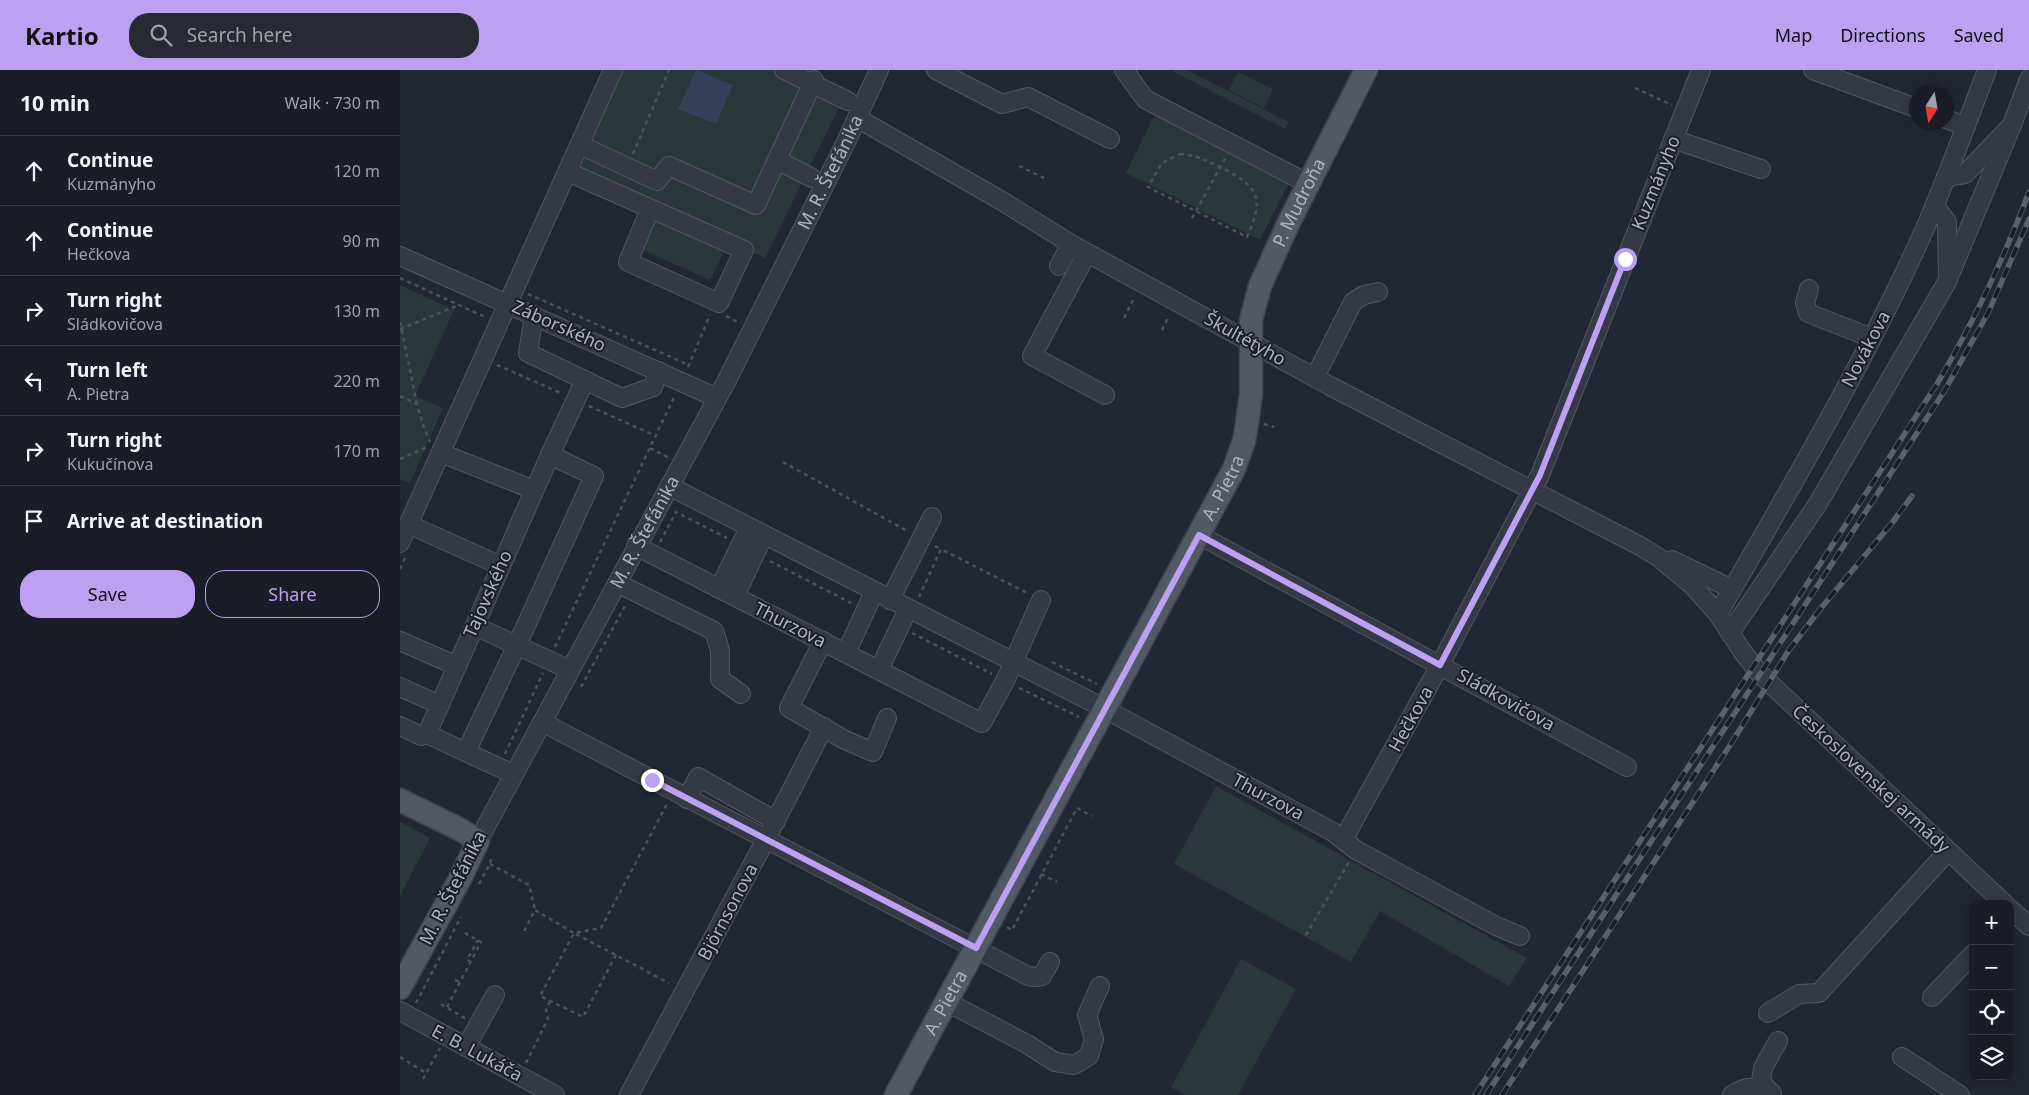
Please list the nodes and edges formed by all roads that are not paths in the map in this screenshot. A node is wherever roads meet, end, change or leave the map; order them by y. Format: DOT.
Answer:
graph roads {
  1 [pos="613,70"];
  2 [pos="784,70"];
  3 [pos="880,70"];
  4 [pos="936,70"];
  5 [pos="1125,70"];
  6 [pos="1366,70"];
  7 [pos="1701,70"];
  8 [pos="1813,70"];
  9 [pos="1987,70"];
  10 [pos="2029,79"];
  11 [pos="814,82"];
  12 [pos="848,101"];
  13 [pos="1909,105"];
  14 [pos="857,118"];
  15 [pos="1954,122"];
  16 [pos="2012,125"];
  17 [pos="1966,126"];
  18 [pos="1110,139"];
  19 [pos="1673,139"];
  20 [pos="580,145"];
  21 [pos="777,160"];
  22 [pos="1761,169"];
  23 [pos="568,172"];
  24 [pos="812,178"];
  25 [pos="1946,178"];
  26 [pos="657,181"];
  27 [pos="1308,184"];
  28 [pos="1935,206"];
  29 [pos="647,208"];
  30 [pos="1071,244"];
  31 [pos="1087,253"];
  32 [pos="400,256"];
  33 [pos="1059,266"];
  34 [pos="1948,280"];
  35 [pos="1809,289"];
  36 [pos="1378,292"];
  37 [pos="510,297"];
  38 [pos="534,315"];
  39 [pos="1872,338"];
  40 [pos="1250,342"];
  41 [pos="659,371"];
  42 [pos="1315,377"];
  43 [pos="585,380"];
  44 [pos="1105,395"];
  45 [pos="717,398"];
  46 [pos="441,453"];
  47 [pos="550,455"];
  48 [pos="669,486"];
  49 [pos="534,490"];
  50 [pos="1532,490"];
  51 [pos="932,517"];
  52 [pos="408,524"];
  53 [pos="757,531"];
  54 [pos="1199,535"];
  55 [pos="400,543"];
  56 [pos="636,546"];
  57 [pos="1640,546"];
  58 [pos="501,566"];
  59 [pos="617,582"];
  60 [pos="1732,589"];
  61 [pos="727,592"];
  62 [pos="882,596"];
  63 [pos="1041,600"];
  64 [pos="914,603"];
  65 [pos="1718,614"];
  66 [pos="474,626"];
  67 [pos="1730,633"];
  68 [pos="400,640"];
  69 [pos="823,642"];
  70 [pos="517,645"];
  71 [pos="1742,651"];
  72 [pos="846,653"];
  73 [pos="1013,661"];
  74 [pos="1440,665"];
  75 [pos="457,666"];
  76 [pos="570,670"];
  77 [pos="879,670"];
  78 [pos="400,687"];
  79 [pos="741,694"];
  80 [pos="440,705"];
  81 [pos="1104,709"];
  82 [pos="887,718"];
  83 [pos="542,722"];
  84 [pos="400,726"];
  85 [pos="824,727"];
  86 [pos="427,734"];
  87 [pos="466,752"];
  88 [pos="1627,767"];
  89 [pos="506,771"];
  90 [pos="400,800"];
  91 [pos="681,803"];
  92 [pos="776,821"];
  93 [pos="766,839"];
  94 [pos="1343,840"];
  95 [pos="478,841"];
  96 [pos="1948,851"];
  97 [pos="1999,900"];
  98 [pos="2014,913"];
  99 [pos="2029,926"];
  100 [pos="1520,936"];
  101 [pos="976,948"];
  102 [pos="1969,958"];
  103 [pos="1050,962"];
  104 [pos="1100,986"];
  105 [pos="400,988"];
  106 [pos="495,995"];
  107 [pos="1932,997"];
  108 [pos="947,1002"];
  109 [pos="400,1011"];
  110 [pos="1768,1013"];
  111 [pos="1778,1041"];
  112 [pos="466,1046"];
  113 [pos="1902,1057"];
  114 [pos="1772,1093"];
  115 [pos="555,1095"];
  116 [pos="629,1095"];
  117 [pos="896,1095"];
  118 [pos="1732,1095"];
  119 [pos="1960,1095"];
  1 -- 20 [label="street"];
  2 -- 11 [label="street"];
  3 -- 14 [label="street, M. R. Štefánika"];
  4 -- 18 [label="street"];
  5 -- 27 [label="street"];
  6 -- 27 [label="main road, P. Mudroňa"];
  7 -- 19 [label="street, Kuzmányho"];
  8 -- 13 [label="street"];
  9 -- 17 [label="street, Novákova"];
  10 -- 16 [label="street"];
  11 -- 12 [label="street"];
  11 -- 21 [label="street"];
  14 -- 30 [label="street, Škultétyho"];
  14 -- 45 [label="street, M. R. Štefánika"];
  15 -- 17 [label="street"];
  16 -- 25 [label="street"];
  16 -- 34 [label="street"];
  17 -- 25 [label="street, Novákova"];
  19 -- 22 [label="street"];
  19 -- 50 [label="street, Kuzmányho"];
  20 -- 23 [label="street"];
  20 -- 26 [label="street"];
  21 -- 24 [label="street"];
  21 -- 26 [label="street"];
  23 -- 29 [label="street"];
  23 -- 37 [label="street"];
  25 -- 28 [label="street, Novákova"];
  26 -- 29 [label="street"];
  27 -- 40 [label="main road, P. Mudroňa"];
  28 -- 34 [label="street"];
  28 -- 39 [label="street, Novákova"];
  29 -- 29 [label="street"];
  30 -- 31 [label="street, Škultétyho"];
  30 -- 33 [label="street"];
  31 -- 40 [label="street, Škultétyho"];
  31 -- 44 [label="street"];
  32 -- 37 [label="street, Záborského"];
  34 -- 67 [label="street"];
  35 -- 39 [label="street"];
  36 -- 42 [label="street"];
  37 -- 38 [label="street, Záborského"];
  37 -- 46 [label="street"];
  38 -- 41 [label="street, Záborského"];
  38 -- 43 [label="street"];
  39 -- 60 [label="street, Novákova"];
  40 -- 42 [label="street, Škultétyho"];
  40 -- 54 [label="main road, A. Pietra"];
  41 -- 43 [label="street"];
  41 -- 45 [label="street, Záborského"];
  42 -- 50 [label="street, Škultétyho"];
  43 -- 47 [label="street, Tajovského"];
  45 -- 48 [label="street, M. R. Štefánika"];
  46 -- 49 [label="street"];
  46 -- 52 [label="street"];
  47 -- 49 [label="street, Tajovského"];
  47 -- 70 [label="street"];
  48 -- 53 [label="street, Thurzova"];
  48 -- 56 [label="street, M. R. Štefánika"];
  49 -- 58 [label="street, Tajovského"];
  50 -- 57 [label="street, Škultétyho"];
  50 -- 74 [label="street, Hečkova"];
  51 -- 62 [label="street"];
  52 -- 55 [label="street"];
  52 -- 58 [label="street"];
  53 -- 61 [label="street, Thurzova"];
  53 -- 62 [label="street, Thurzova"];
  54 -- 74 [label="street, Sládkovičova"];
  54 -- 81 [label="main road, A. Pietra"];
  56 -- 59 [label="street, M. R. Štefánika"];
  56 -- 61 [label="street, Thurzova"];
  57 -- 60 [label="street, Škultétyho"];
  57 -- 65 [label="street, Škultétyho"];
  58 -- 66 [label="street, Tajovského"];
  59 -- 76 [label="street, M. R. Štefánika"];
  59 -- 79 [label="street"];
  60 -- 65 [label="street, Novákova"];
  61 -- 69 [label="street, Thurzova"];
  62 -- 64 [label="street, Thurzova"];
  62 -- 72 [label="street, Thurzova"];
  63 -- 73 [label="street, Thurzova"];
  64 -- 73 [label="street, Thurzova"];
  64 -- 77 [label="street"];
  65 -- 67 [label="street, Škultétyho"];
  66 -- 70 [label="street"];
  66 -- 75 [label="street, Tajovského"];
  67 -- 71 [label="street, Škultétyho"];
  68 -- 75 [label="street"];
  69 -- 72 [label="street, Thurzova"];
  69 -- 85 [label="street"];
  70 -- 76 [label="street"];
  70 -- 87 [label="street"];
  71 -- 96 [label="street, Československej armády"];
  72 -- 77 [label="street, Thurzova"];
  73 -- 77 [label="street, Thurzova"];
  73 -- 81 [label="street, Thurzova"];
  74 -- 88 [label="street, Sládkovičova"];
  74 -- 94 [label="street, Hečkova"];
  75 -- 80 [label="street, Tajovského"];
  76 -- 83 [label="street, M. R. Štefánika"];
  78 -- 80 [label="street"];
  80 -- 86 [label="street, Tajovského"];
  81 -- 94 [label="street, Thurzova"];
  81 -- 101 [label="main road, A. Pietra"];
  82 -- 85 [label="street"];
  83 -- 89 [label="street, M. R. Štefánika"];
  83 -- 91 [label="street"];
  84 -- 86 [label="street"];
  85 -- 92 [label="street, Björnsonova"];
  86 -- 87 [label="street"];
  87 -- 89 [label="street"];
  89 -- 95 [label="street, M. R. Štefánika"];
  90 -- 95 [label="main road"];
  91 -- 92 [label="street"];
  91 -- 93 [label="street"];
  92 -- 93 [label="street, Björnsonova"];
  93 -- 101 [label="street"];
  93 -- 116 [label="street, Björnsonova"];
  94 -- 100 [label="street, Thurzova"];
  95 -- 105 [label="main road, M. R. Štefánika"];
  96 -- 97 [label="street, Československej armády"];
  96 -- 110 [label="street"];
  98 -- 99 [label="street, Československej armády"];
  101 -- 103 [label="street"];
  101 -- 108 [label="main road, A. Pietra"];
  102 -- 107 [label="street"];
  104 -- 108 [label="street"];
  106 -- 112 [label="street"];
  108 -- 117 [label="main road, A. Pietra"];
  109 -- 112 [label="street, E. B. Lukáča"];
  111 -- 114 [label="street"];
  112 -- 115 [label="street, E. B. Lukáča"];
  113 -- 119 [label="street"];
  114 -- 118 [label="street"];
}
